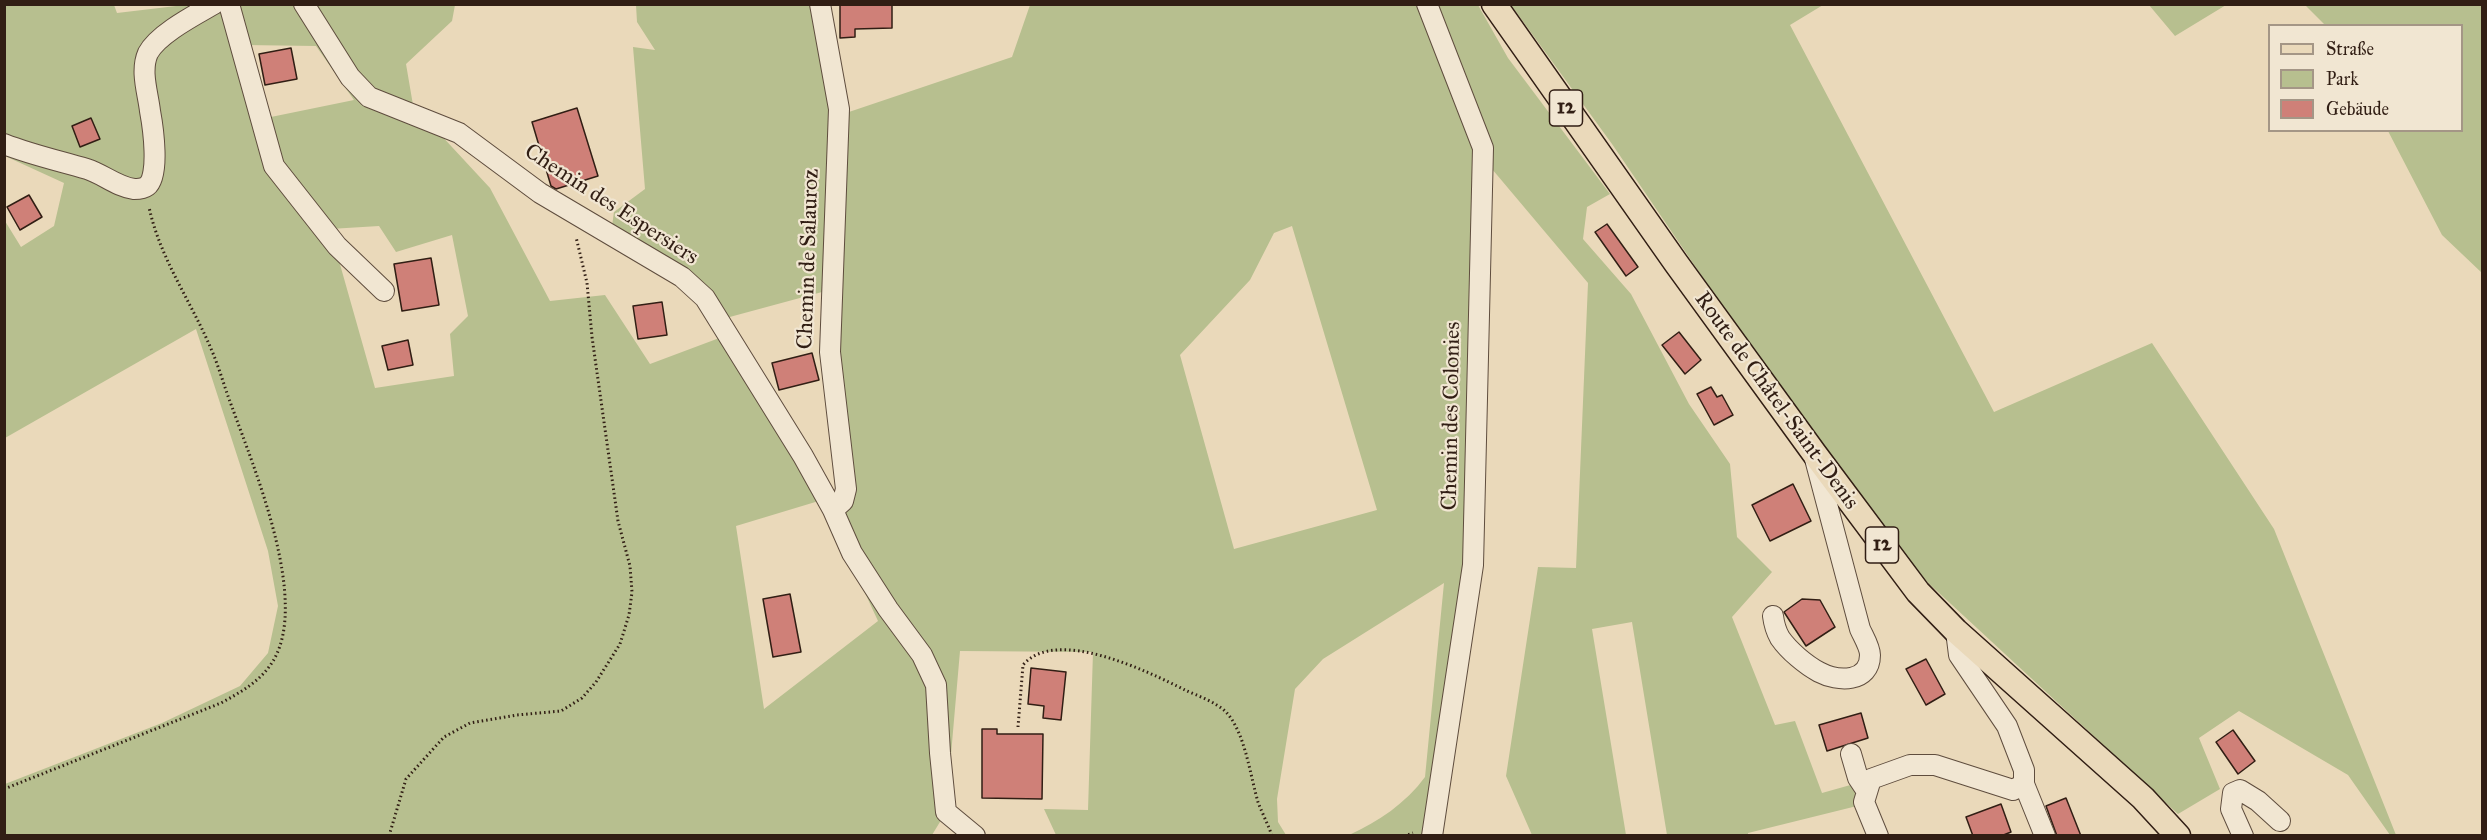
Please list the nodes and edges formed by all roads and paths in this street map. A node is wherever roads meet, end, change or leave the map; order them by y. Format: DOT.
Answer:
graph roads {
  1 [pos="214,4"];
  2 [pos="229,4"];
  3 [pos="304,4"];
  4 [pos="820,4"];
  5 [pos="1427,4"];
  6 [pos="1494,4"];
  7 [pos="4,144"];
  8 [pos="145,187"];
  9 [pos="572,212"];
  10 [pos="384,291"];
  11 [pos="1814,453"];
  12 [pos="832,510"];
  13 [pos="1773,616"];
  14 [pos="1956,631"];
  15 [pos="1018,727"];
  16 [pos="1851,754"];
  17 [pos="2024,784"];
  18 [pos="4,789"];
  19 [pos="1866,790"];
  20 [pos="946,812"];
  21 [pos="2280,821"];
  22 [pos="389,836"];
  23 [pos="954,836"];
  24 [pos="975,836"];
  25 [pos="1272,836"];
  26 [pos="1432,836"];
  27 [pos="1878,836"];
  28 [pos="2045,836"];
  29 [pos="2178,836"];
  30 [pos="2243,836"];
  1 -- 8 [label="street"];
  2 -- 10 [label="street"];
  3 -- 9 [label="street, Chemin des Espersiers"];
  4 -- 12 [label="street, Chemin de Salauroz"];
  5 -- 26 [label="street, Chemin des Colonies"];
  6 -- 11 [label="main road, Route de Châtel-Saint-Denis / 12"];
  7 -- 8 [label="street"];
  8 -- 18 [label="path"];
  9 -- 12 [label="street, Chemin des Espersiers"];
  9 -- 22 [label="path"];
  11 -- 13 [label="street"];
  11 -- 14 [label="main road, Route de Châtel-Saint-Denis / 12"];
  12 -- 20 [label="street, Chemin des Espersiers"];
  14 -- 17 [label="street"];
  14 -- 29 [label="main road, Route de Châtel-Saint-Denis / 12"];
  15 -- 25 [label="path"];
  16 -- 19 [label="street"];
  17 -- 19 [label="street"];
  17 -- 28 [label="street"];
  19 -- 27 [label="street"];
  20 -- 23 [label="street, Chemin des Espersiers"];
  20 -- 24 [label="street"];
  21 -- 30 [label="street"];
}
